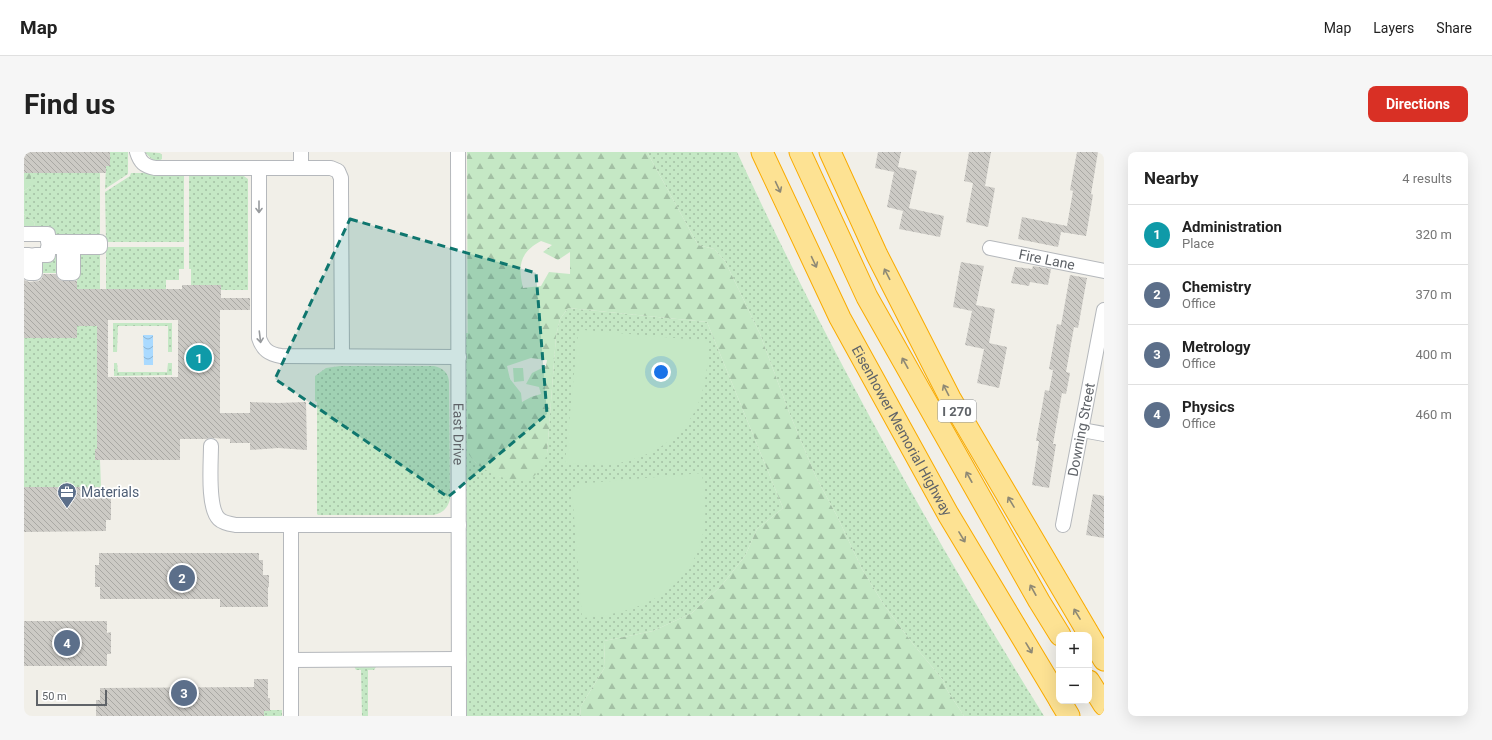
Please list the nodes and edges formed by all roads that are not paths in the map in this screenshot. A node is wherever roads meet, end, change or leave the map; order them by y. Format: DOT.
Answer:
graph roads {
  1 [pos="137,152"];
  2 [pos="301,152"];
  3 [pos="458,152"];
  4 [pos="762,152"];
  5 [pos="800,152"];
  6 [pos="807,152"];
  7 [pos="830,152"];
  8 [pos="259,168"];
  9 [pos="302,168"];
  10 [pos="828,212"];
  11 [pos="24,234"];
  12 [pos="990,248"];
  13 [pos="24,255"];
  14 [pos="1104,271"];
  15 [pos="1104,310"];
  16 [pos="342,356"];
  17 [pos="459,357"];
  18 [pos="1082,430"];
  19 [pos="1104,434"];
  20 [pos="211,446"];
  21 [pos="291,525"];
  22 [pos="459,525"];
  23 [pos="1063,526"];
  24 [pos="1058,632"];
  25 [pos="459,659"];
  26 [pos="291,660"];
  27 [pos="1104,660"];
  28 [pos="1092,686"];
  29 [pos="1056,693"];
  30 [pos="1062,704"];
  31 [pos="1104,705"];
  32 [pos="291,716"];
  33 [pos="459,716"];
  34 [pos="1069,716"];
  1 -- 8 [label="street"];
  2 -- 9 [label="street"];
  3 -- 17 [label="street, East Drive"];
  4 -- 29 [label="highway, Eisenhower Memorial Highway, one-way"];
  5 -- 10 [label="highway, I 270"];
  6 -- 10 [label="highway"];
  27 -- 7 [label="highway, I 270, one-way"];
  8 -- 9 [label="street"];
  8 -- 16 [label="street, one-way"];
  9 -- 16 [label="street"];
  24 -- 10 [label="highway, I 270, one-way"];
  11 -- 13 [label="street"];
  12 -- 14 [label="street, Fire Lane"];
  15 -- 18 [label="street, Downing Street"];
  16 -- 17 [label="street"];
  17 -- 22 [label="street, East Drive"];
  18 -- 19 [label="street"];
  18 -- 23 [label="street, Downing Street"];
  20 -- 21 [label="street"];
  21 -- 22 [label="street"];
  21 -- 26 [label="street"];
  22 -- 25 [label="street, East Drive"];
  25 -- 26 [label="street"];
  25 -- 33 [label="street, East Drive"];
  26 -- 32 [label="street"];
  28 -- 31 [label="highway"];
  30 -- 34 [label="highway, Eisenhower Memorial Highway"];
}
